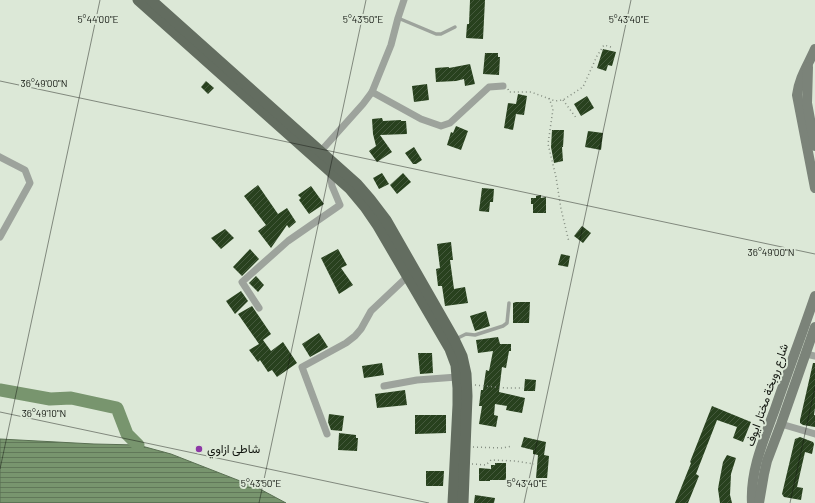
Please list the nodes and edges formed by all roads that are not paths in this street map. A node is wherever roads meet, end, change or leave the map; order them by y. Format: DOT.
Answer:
graph roads {
  1 [pos="138,0"];
  2 [pos="151,0"];
  3 [pos="404,0"];
  4 [pos="398,18"];
  5 [pos="455,27"];
  6 [pos="815,50"];
  7 [pos="808,66"];
  8 [pos="503,86"];
  9 [pos="372,92"];
  10 [pos="811,93"];
  11 [pos="815,146"];
  12 [pos="320,152"];
  13 [pos="0,157"];
  14 [pos="330,172"];
  15 [pos="815,188"];
  16 [pos="0,237"];
  17 [pos="408,276"];
  18 [pos="815,296"];
  19 [pos="509,303"];
  20 [pos="260,308"];
  21 [pos="815,327"];
  22 [pos="454,339"];
  23 [pos="810,355"];
  24 [pos="457,377"];
  25 [pos="384,386"];
  26 [pos="781,424"];
  27 [pos="327,434"];
  28 [pos="815,434"];
  29 [pos="453,503"];
  30 [pos="463,503"];
  31 [pos="752,503"];
  32 [pos="759,503"];
  1 -- 14 [label="main road"];
  2 -- 12 [label="main road"];
  3 -- 4 [label="street"];
  4 -- 5 [label="lane"];
  4 -- 9 [label="street"];
  6 -- 7 [label="street"];
  7 -- 10 [label="street"];
  7 -- 15 [label="street"];
  8 -- 9 [label="street"];
  9 -- 12 [label="street"];
  10 -- 11 [label="street"];
  12 -- 22 [label="main road"];
  13 -- 16 [label="street"];
  14 -- 17 [label="main road"];
  14 -- 20 [label="street"];
  17 -- 24 [label="main road"];
  17 -- 27 [label="street"];
  18 -- 31 [label="street, شارع روبخة مختار ايوف"];
  19 -- 22 [label="lane"];
  21 -- 23 [label="street, شارع روبخة مختار ايوف"];
  22 -- 30 [label="main road"];
  23 -- 26 [label="street, شارع روبخة مختار ايوف"];
  24 -- 25 [label="street"];
  24 -- 29 [label="main road"];
  26 -- 28 [label="street"];
  26 -- 32 [label="street, شارع روبخة مختار ايوف"];
}
